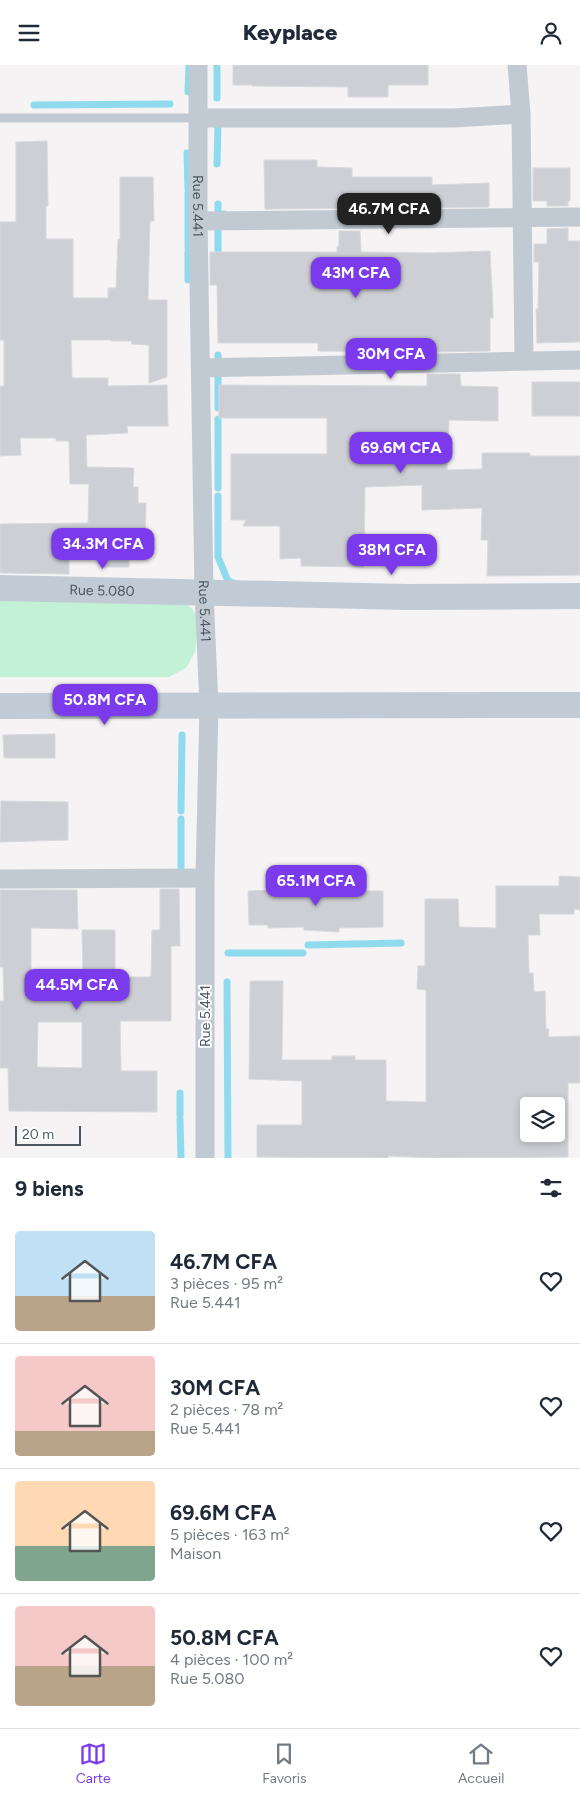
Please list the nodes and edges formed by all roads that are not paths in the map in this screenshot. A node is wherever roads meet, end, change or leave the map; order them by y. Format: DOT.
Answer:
graph roads {
  1 [pos="198,65"];
  2 [pos="517,65"];
  3 [pos="521,114"];
  4 [pos="0,118"];
  5 [pos="198,118"];
  6 [pos="521,217"];
  7 [pos="580,217"];
  8 [pos="198,221"];
  9 [pos="524,360"];
  10 [pos="580,360"];
  11 [pos="201,368"];
  12 [pos="0,588"];
  13 [pos="204,593"];
  14 [pos="580,595"];
  15 [pos="580,705"];
  16 [pos="0,706"];
  17 [pos="209,706"];
  18 [pos="205,878"];
  19 [pos="0,879"];
  20 [pos="205,1158"];
  1 -- 5 [label="street, Rue 5.441"];
  2 -- 3 [label="street"];
  3 -- 5 [label="street"];
  3 -- 6 [label="street"];
  4 -- 5 [label="lane"];
  5 -- 8 [label="street, Rue 5.441"];
  6 -- 7 [label="street"];
  6 -- 8 [label="street"];
  6 -- 9 [label="street"];
  8 -- 11 [label="street, Rue 5.441"];
  9 -- 10 [label="street"];
  9 -- 11 [label="street"];
  11 -- 13 [label="street, Rue 5.441"];
  12 -- 13 [label="main road, Rue 5.080"];
  13 -- 14 [label="main road, Rue 5.080"];
  13 -- 17 [label="street, Rue 5.441"];
  15 -- 17 [label="main road"];
  16 -- 17 [label="main road"];
  17 -- 18 [label="street, Rue 5.441"];
  18 -- 19 [label="street"];
  18 -- 20 [label="street, Rue 5.441"];
}
